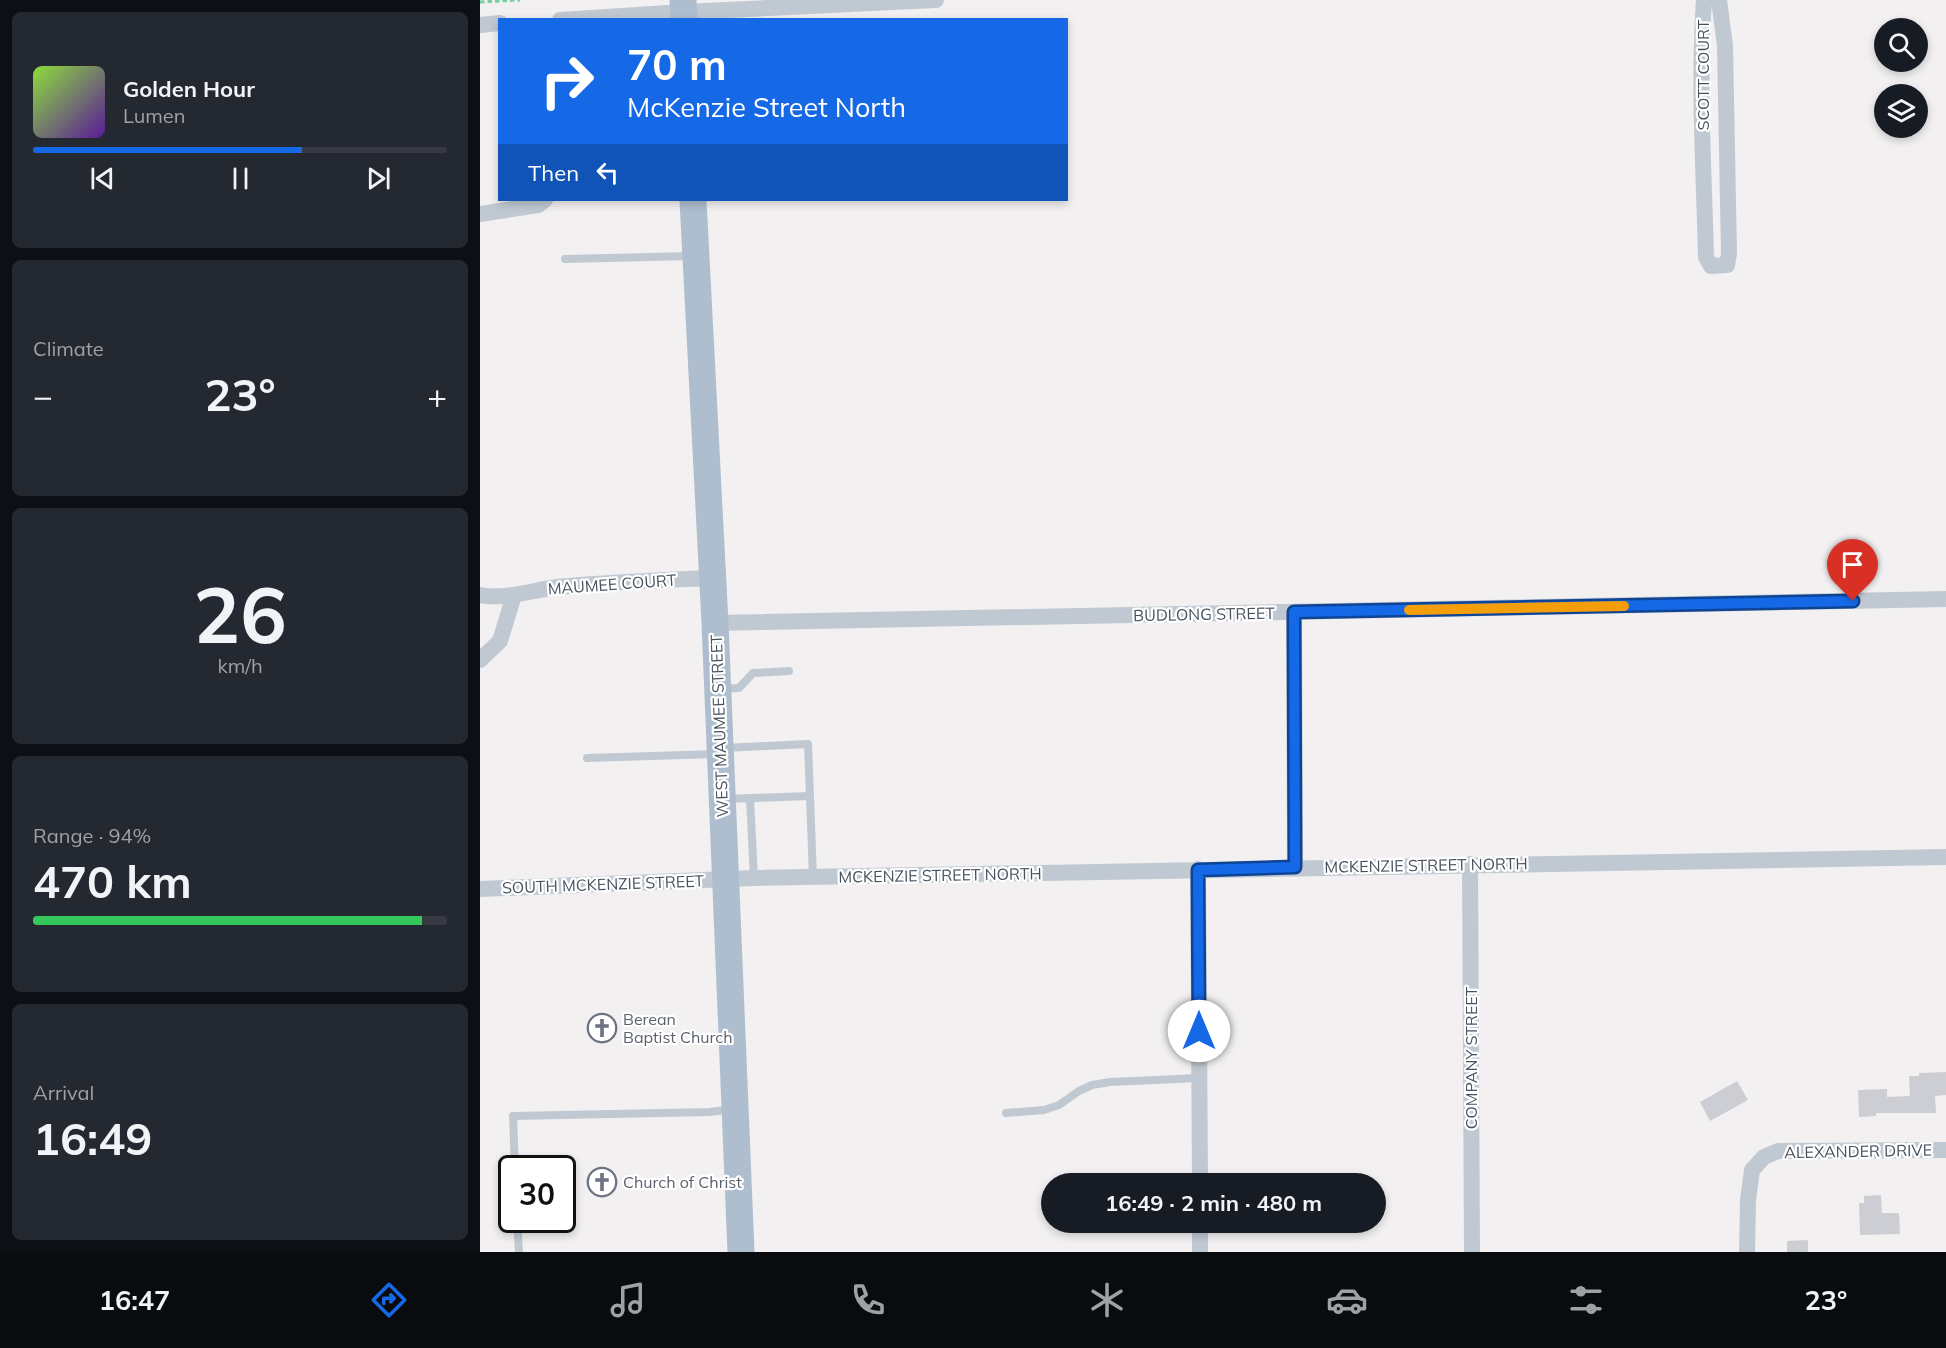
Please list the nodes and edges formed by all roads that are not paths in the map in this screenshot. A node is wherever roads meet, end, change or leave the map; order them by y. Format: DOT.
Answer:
graph roads {
  1 [pos="920,0"];
  2 [pos="936,0"];
  3 [pos="1704,0"];
  4 [pos="1719,0"];
  5 [pos="683,10"];
  6 [pos="585,18"];
  7 [pos="498,23"];
  8 [pos="480,25"];
  9 [pos="1703,150"];
  10 [pos="1727,150"];
  11 [pos="544,201"];
  12 [pos="693,201"];
  13 [pos="480,214"];
  14 [pos="695,256"];
  15 [pos="565,259"];
  16 [pos="711,578"];
  17 [pos="480,595"];
  18 [pos="514,595"];
  19 [pos="1946,599"];
  20 [pos="1294,612"];
  21 [pos="715,623"];
  22 [pos="480,660"];
  23 [pos="789,671"];
  24 [pos="717,690"];
  25 [pos="720,751"];
  26 [pos="587,758"];
  27 [pos="810,796"];
  28 [pos="750,798"];
  29 [pos="722,799"];
  30 [pos="1946,857"];
  31 [pos="1470,864"];
  32 [pos="1295,867"];
  33 [pos="1198,870"];
  34 [pos="813,878"];
  35 [pos="725,879"];
  36 [pos="754,879"];
  37 [pos="480,889"];
  38 [pos="1199,1078"];
  39 [pos="735,1108"];
  40 [pos="1006,1113"];
  41 [pos="1946,1150"];
  42 [pos="514,1155"];
  43 [pos="1200,1173"];
  44 [pos="518,1233"];
  45 [pos="1200,1233"];
  46 [pos="519,1252"];
  47 [pos="741,1252"];
  48 [pos="1200,1252"];
  49 [pos="1472,1252"];
  50 [pos="1747,1252"];
  1 -- 2 [label="street"];
  1 -- 5 [label="street"];
  3 -- 9 [label="street, SCOTT COURT"];
  4 -- 10 [label="street, SCOTT COURT"];
  5 -- 6 [label="street"];
  7 -- 8 [label="street"];
  9 -- 10 [label="street, SCOTT COURT"];
  9 -- 10 [label="street, SCOTT COURT"];
  11 -- 13 [label="street"];
  12 -- 14 [label="main road, WEST MAUMEE STREET"];
  14 -- 15 [label="lane"];
  14 -- 16 [label="main road, WEST MAUMEE STREET"];
  16 -- 18 [label="street, MAUMEE COURT"];
  16 -- 21 [label="main road, WEST MAUMEE STREET"];
  17 -- 18 [label="street, MAUMEE COURT"];
  18 -- 22 [label="street"];
  19 -- 20 [label="street, BUDLONG STREET"];
  20 -- 21 [label="street, BUDLONG STREET"];
  20 -- 32 [label="street"];
  21 -- 24 [label="main road, WEST MAUMEE STREET"];
  23 -- 24 [label="lane"];
  24 -- 25 [label="main road, WEST MAUMEE STREET"];
  25 -- 26 [label="lane"];
  25 -- 27 [label="lane"];
  25 -- 29 [label="main road, WEST MAUMEE STREET"];
  27 -- 28 [label="lane"];
  27 -- 34 [label="lane"];
  28 -- 29 [label="lane"];
  28 -- 36 [label="lane"];
  29 -- 35 [label="main road, WEST MAUMEE STREET"];
  30 -- 31 [label="street, MCKENZIE STREET NORTH"];
  31 -- 32 [label="street, MCKENZIE STREET NORTH"];
  31 -- 49 [label="street, COMPANY STREET"];
  32 -- 33 [label="street, MCKENZIE STREET NORTH"];
  33 -- 34 [label="street, MCKENZIE STREET NORTH"];
  33 -- 38 [label="street"];
  34 -- 36 [label="street, MCKENZIE STREET NORTH"];
  35 -- 36 [label="street, MCKENZIE STREET NORTH"];
  35 -- 37 [label="street, SOUTH MCKENZIE STREET"];
  35 -- 39 [label="main road, WEST MAUMEE STREET"];
  38 -- 40 [label="lane"];
  38 -- 43 [label="street"];
  39 -- 42 [label="lane"];
  39 -- 47 [label="main road, WEST MAUMEE STREET"];
  41 -- 50 [label="street, ALEXANDER DRIVE"];
  44 -- 46 [label="lane"];
  45 -- 48 [label="street"];
}
